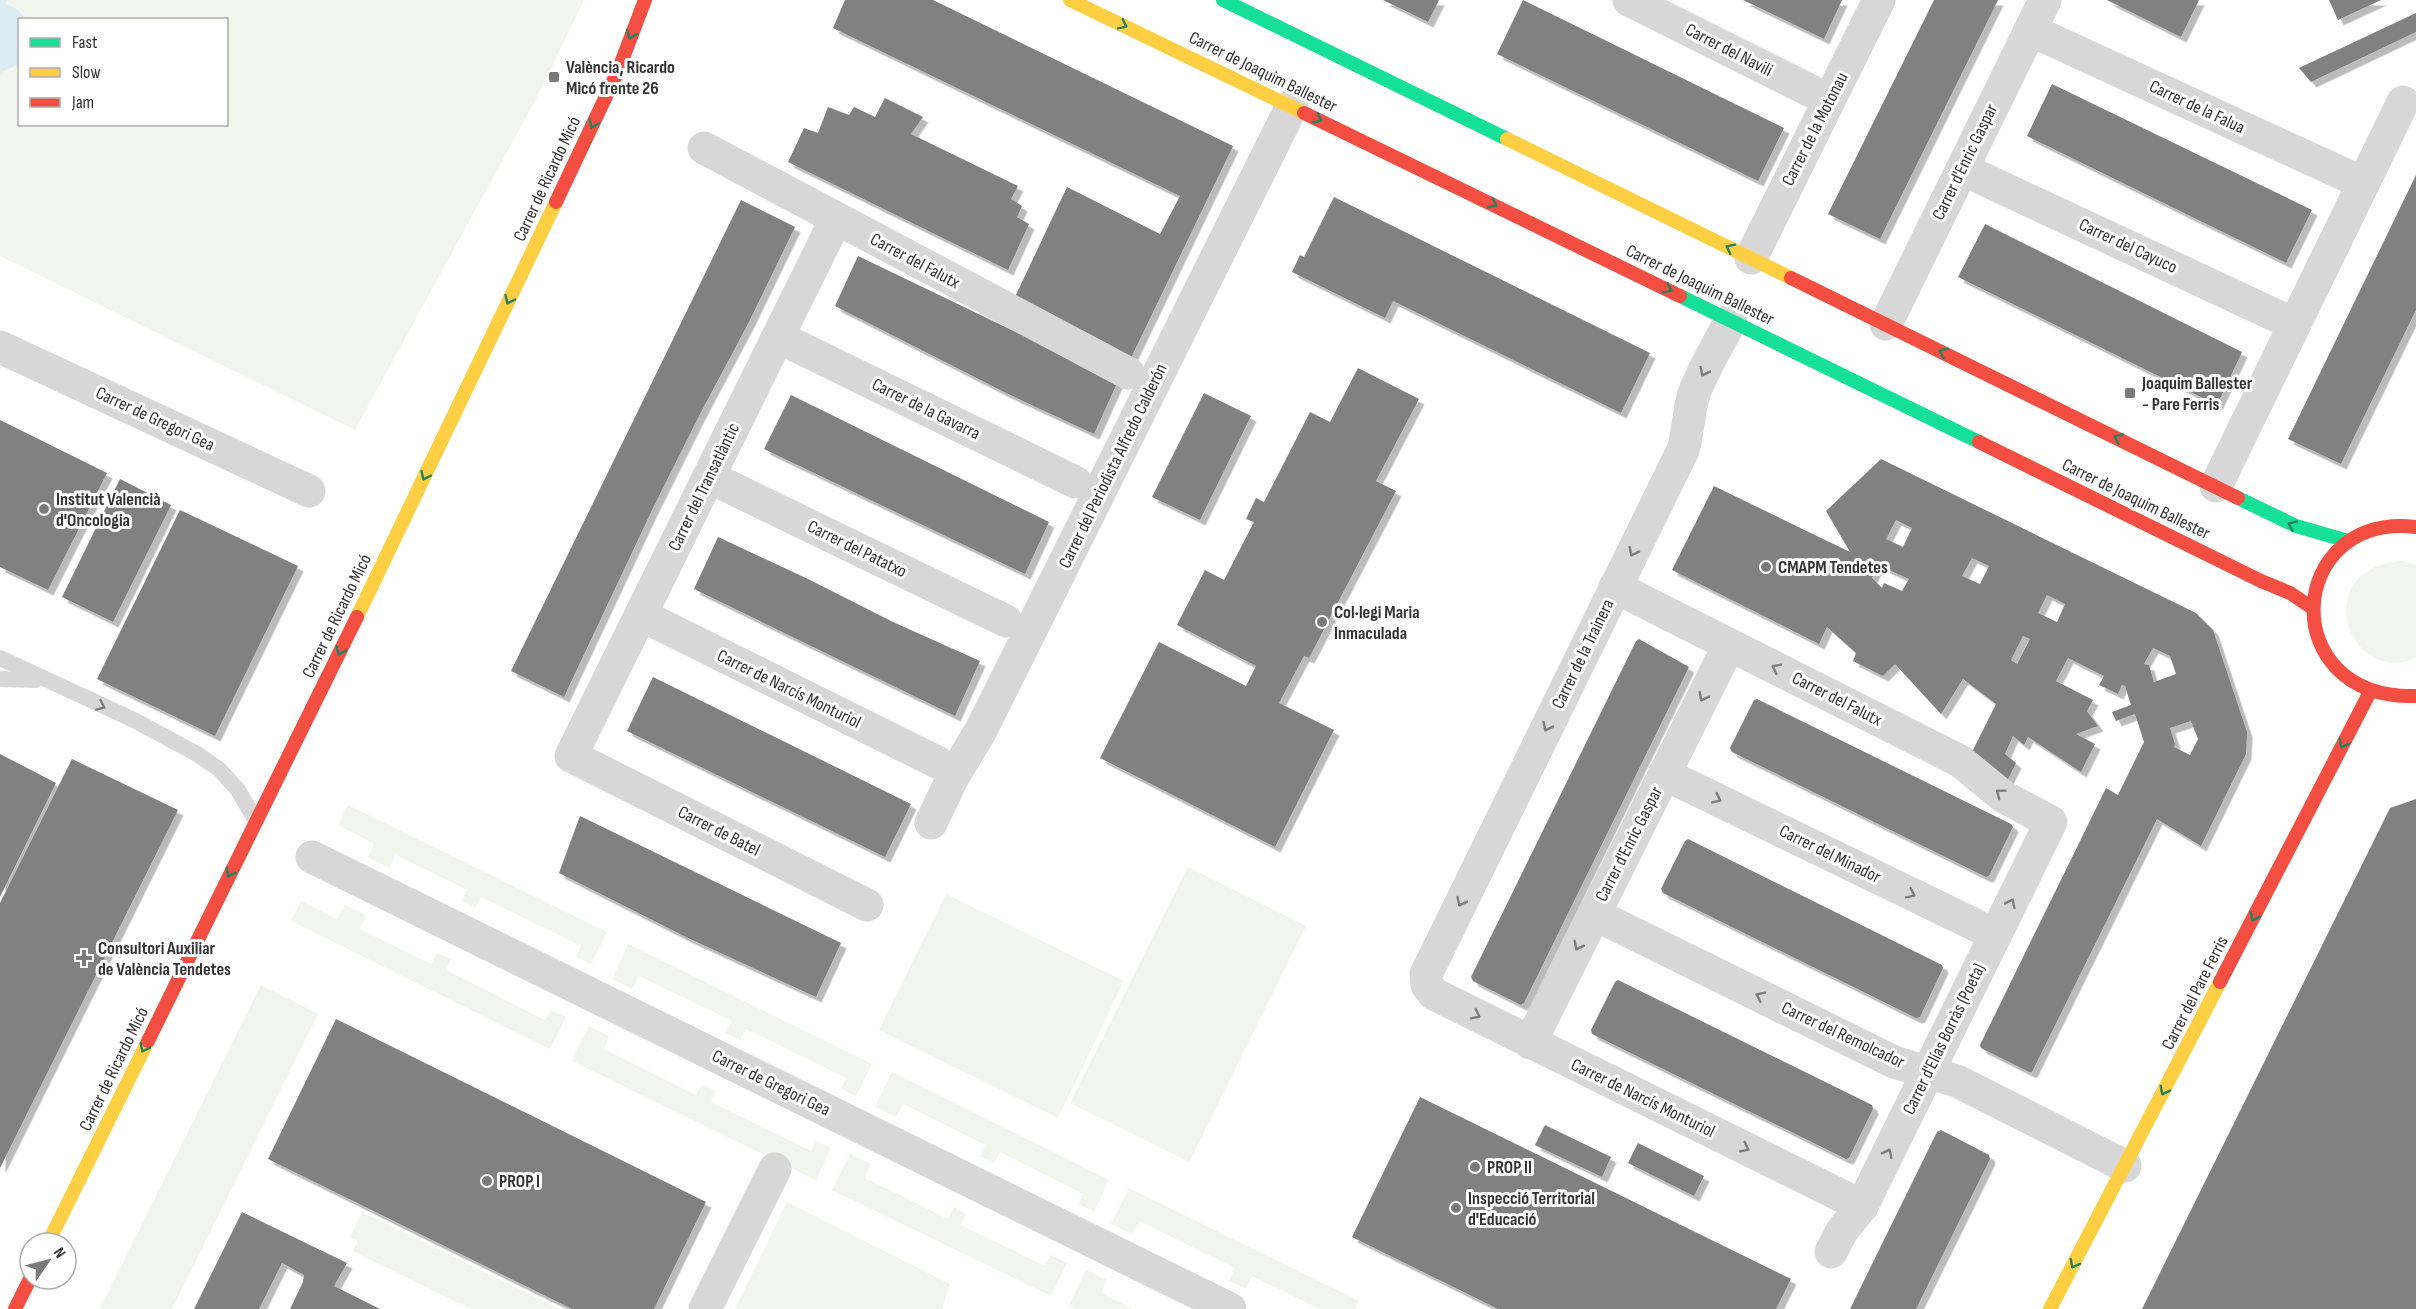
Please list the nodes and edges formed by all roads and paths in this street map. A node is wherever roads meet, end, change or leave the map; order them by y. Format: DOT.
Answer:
graph roads {
  1 [pos="645,0"];
  2 [pos="1070,0"];
  3 [pos="1223,0"];
  4 [pos="1629,0"];
  5 [pos="1879,0"];
  6 [pos="2045,0"];
  7 [pos="2030,30"];
  8 [pos="1829,100"];
  9 [pos="2403,102"];
  10 [pos="1292,106"];
  11 [pos="704,148"];
  12 [pos="1962,169"];
  13 [pos="2363,183"];
  14 [pos="836,219"];
  15 [pos="1751,258"];
  16 [pos="1731,320"];
  17 [pos="1886,324"];
  18 [pos="2295,324"];
  19 [pos="778,336"];
  20 [pos="0,347"];
  21 [pos="1128,373"];
  22 [pos="709,477"];
  23 [pos="1075,482"];
  24 [pos="2216,486"];
  25 [pos="309,491"];
  26 [pos="2416,527"];
  27 [pos="2348,541"];
  28 [pos="1616,587"];
  29 [pos="2311,607"];
  30 [pos="641,615"];
  31 [pos="1006,621"];
  32 [pos="1729,645"];
  33 [pos="0,658"];
  34 [pos="0,679"];
  35 [pos="48,682"];
  36 [pos="2370,692"];
  37 [pos="2416,696"];
  38 [pos="572,756"];
  39 [pos="936,762"];
  40 [pos="1664,774"];
  41 [pos="256,821"];
  42 [pos="2051,822"];
  43 [pos="931,823"];
  44 [pos="312,857"];
  45 [pos="867,905"];
  46 [pos="1594,914"];
  47 [pos="1996,935"];
  48 [pos="1426,985"];
  49 [pos="1530,1043"];
  50 [pos="1928,1072"];
  51 [pos="2125,1166"];
  52 [pos="775,1169"];
  53 [pos="1862,1206"];
  54 [pos="54,1231"];
  55 [pos="1831,1252"];
  56 [pos="24,1291"];
  57 [pos="15,1309"];
  58 [pos="705,1309"];
  59 [pos="1230,1309"];
  60 [pos="2050,1309"];
  1 -- 41 [label="street, Carrer de Ricardo Micó, one-way"];
  2 -- 10 [label="street, Carrer de Joaquim Ballester, one-way"];
  15 -- 3 [label="street, one-way"];
  4 -- 8 [label="street, Carrer del Navili"];
  5 -- 8 [label="street, Carrer de la Motonau"];
  6 -- 7 [label="street, Carrer d'Enric Gaspar"];
  7 -- 12 [label="street, Carrer d'Enric Gaspar"];
  7 -- 13 [label="street, Carrer de la Falua"];
  8 -- 15 [label="street, Carrer de la Motonau"];
  9 -- 13 [label="street"];
  10 -- 16 [label="street, Carrer de Joaquim Ballester, one-way"];
  10 -- 43 [label="street, Carrer del Periodista Alfredo Calderón"];
  11 -- 14 [label="street, Carrer del Falutx"];
  12 -- 17 [label="street, Carrer d'Enric Gaspar"];
  12 -- 18 [label="street, Carrer del Cayuco"];
  13 -- 18 [label="street"];
  14 -- 19 [label="street, Carrer del Transatlàntic"];
  14 -- 21 [label="street, Carrer del Falutx"];
  15 -- 17 [label="street"];
  16 -- 28 [label="street, Carrer de la Trainera, one-way"];
  16 -- 29 [label="street, Carrer de Joaquim Ballester"];
  24 -- 17 [label="street, one-way"];
  18 -- 24 [label="street"];
  19 -- 22 [label="street, Carrer del Transatlàntic"];
  19 -- 23 [label="street, Carrer de la Gavarra"];
  20 -- 25 [label="street, Carrer de Gregori Gea"];
  22 -- 30 [label="street, Carrer del Transatlàntic"];
  22 -- 31 [label="street, Carrer del Patatxo"];
  27 -- 24 [label="street, one-way"];
  26 -- 27 [label="street"];
  27 -- 29 [label="street"];
  28 -- 32 [label="street, Carrer del Falutx"];
  28 -- 48 [label="street, Carrer de la Trainera, one-way"];
  29 -- 36 [label="street"];
  30 -- 38 [label="street, Carrer del Transatlàntic"];
  30 -- 39 [label="street, Carrer de Narcís Monturiol"];
  32 -- 40 [label="street, Carrer d'Enric Gaspar, one-way"];
  42 -- 32 [label="street, Carrer del Falutx, one-way"];
  33 -- 35 [label="lane"];
  34 -- 35 [label="lane"];
  35 -- 41 [label="lane, one-way"];
  36 -- 37 [label="street"];
  36 -- 51 [label="street, Carrer del Pare Ferris, one-way"];
  38 -- 45 [label="street, Carrer de Batel"];
  40 -- 46 [label="street, Carrer d'Enric Gaspar"];
  40 -- 47 [label="street, Carrer del Minador, one-way"];
  41 -- 54 [label="street, Carrer de Ricardo Micó, one-way"];
  47 -- 42 [label="street, Carrer d'Elías Borràs (Poeta), one-way"];
  44 -- 59 [label="street, Carrer de Gregori Gea"];
  46 -- 49 [label="street, Carrer d'Enric Gaspar, one-way"];
  50 -- 46 [label="street, Carrer del Remolcador, one-way"];
  47 -- 50 [label="street, Carrer d'Elías Borràs (Poeta)"];
  48 -- 49 [label="street, Carrer de Narcís Monturiol, one-way"];
  49 -- 53 [label="street, Carrer de Narcís Monturiol, one-way"];
  50 -- 51 [label="street, Carrer del Remolcador"];
  53 -- 50 [label="street, Carrer d'Elías Borràs (Poeta), one-way"];
  51 -- 60 [label="street, Carrer del Pare Ferris, one-way"];
  52 -- 58 [label="street"];
  53 -- 55 [label="street, Carrer d'Elías Borràs (Poeta)"];
  56 -- 57 [label="street"];
}
